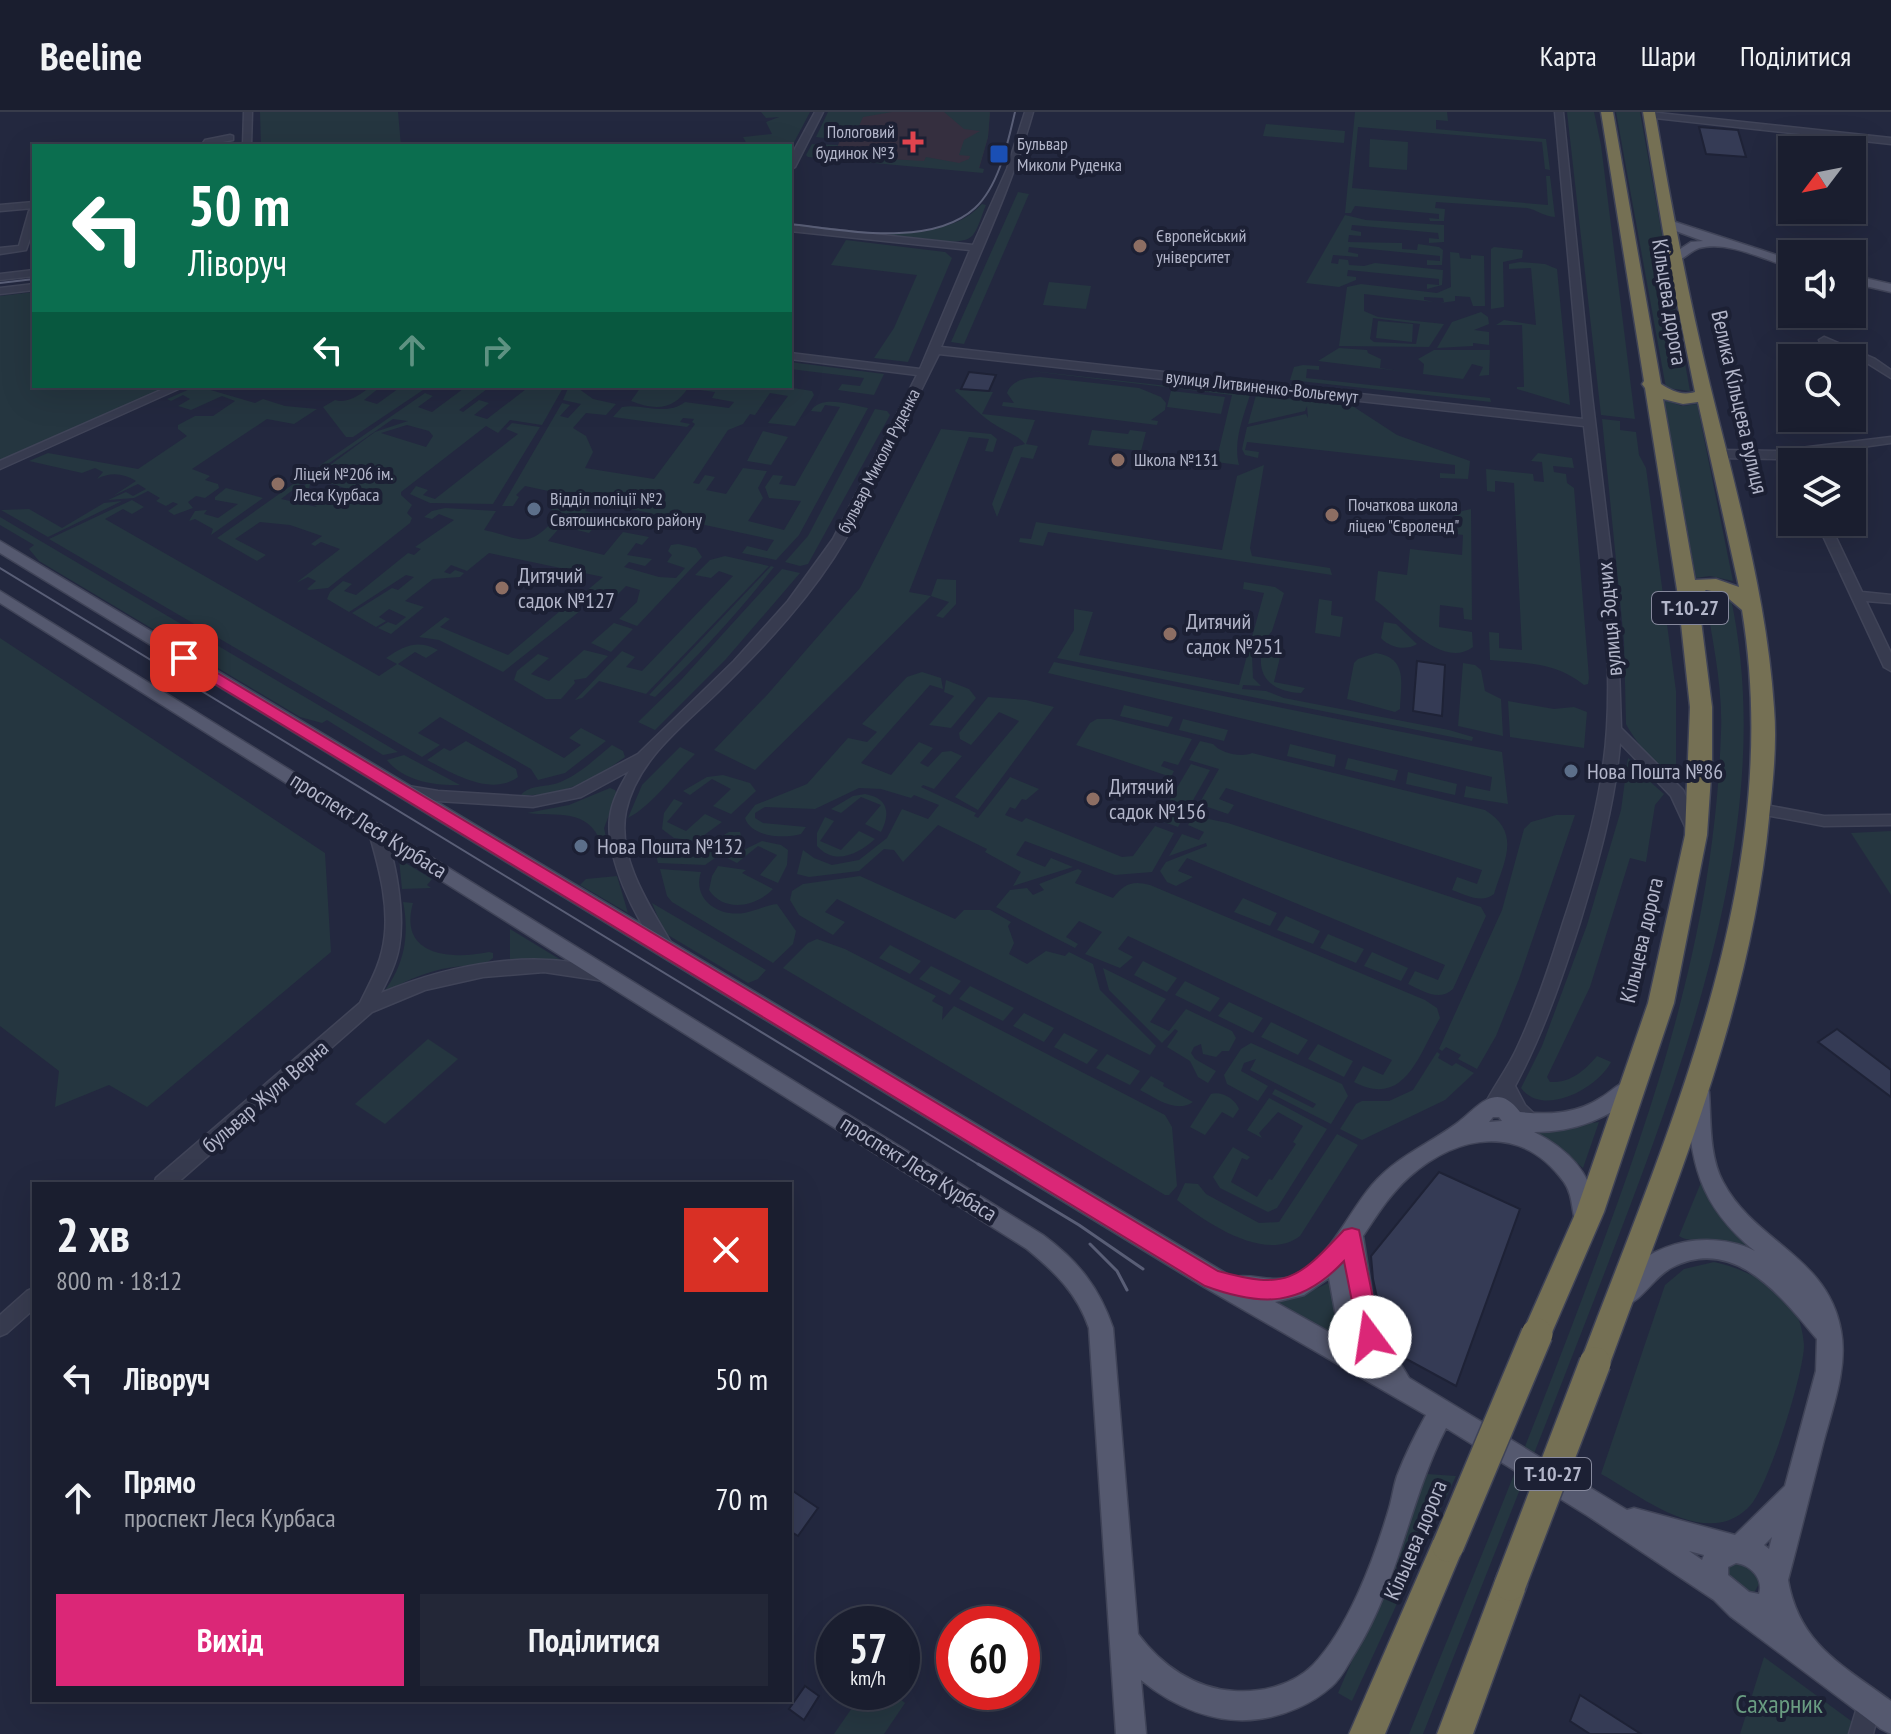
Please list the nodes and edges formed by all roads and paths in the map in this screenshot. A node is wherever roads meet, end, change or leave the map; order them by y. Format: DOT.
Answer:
graph roads {
  1 [pos="248,112"];
  2 [pos="819,112"];
  3 [pos="1029,112"];
  4 [pos="1559,112"];
  5 [pos="1607,112"];
  6 [pos="1649,114"];
  7 [pos="1709,117"];
  8 [pos="230,138"];
  9 [pos="1891,141"];
  10 [pos="206,144"];
  11 [pos="247,144"];
  12 [pos="792,164"];
  13 [pos="0,208"];
  14 [pos="32,208"];
  15 [pos="32,215"];
  16 [pos="1669,224"];
  17 [pos="792,228"];
  18 [pos="1726,244"];
  19 [pos="976,248"];
  20 [pos="0,251"];
  21 [pos="1675,258"];
  22 [pos="1778,260"];
  23 [pos="32,273"];
  24 [pos="0,277"];
  25 [pos="1866,282"];
  26 [pos="32,287"];
  27 [pos="1891,288"];
  28 [pos="0,291"];
  29 [pos="1824,340"];
  30 [pos="935,350"];
  31 [pos="792,356"];
  32 [pos="925,373"];
  33 [pos="1891,375"];
  34 [pos="1650,384"];
  35 [pos="174,388"];
  36 [pos="1705,394"];
  37 [pos="1590,423"];
  38 [pos="1891,440"];
  39 [pos="1721,454"];
  40 [pos="0,465"];
  41 [pos="0,535"];
  42 [pos="1830,536"];
  43 [pos="0,546"];
  44 [pos="35,568"];
  45 [pos="0,596"];
  46 [pos="1688,596"];
  47 [pos="1860,596"];
  48 [pos="1891,599"];
  49 [pos="1752,609"];
  50 [pos="1891,667"];
  51 [pos="1614,729"];
  52 [pos="643,757"];
  53 [pos="397,789"];
  54 [pos="1760,809"];
  55 [pos="1891,820"];
  56 [pos="376,829"];
  57 [pos="1696,835"];
  58 [pos="665,946"];
  59 [pos="617,978"];
  60 [pos="366,1007"];
  61 [pos="1697,1085"];
  62 [pos="1634,1086"];
  63 [pos="1506,1087"];
  64 [pos="1505,1121"];
  65 [pos="165,1182"];
  66 [pos="1586,1222"];
  67 [pos="1347,1243"];
  68 [pos="1207,1276"];
  69 [pos="32,1299"];
  70 [pos="1617,1304"];
  71 [pos="0,1327"];
  72 [pos="1830,1338"];
  73 [pos="1370,1369"];
  74 [pos="1407,1392"];
  75 [pos="1441,1412"];
  76 [pos="1794,1496"];
  77 [pos="1615,1515"];
  78 [pos="1736,1549"];
  79 [pos="1774,1588"];
  80 [pos="1728,1595"];
  81 [pos="1121,1633"];
  82 [pos="1816,1663"];
  83 [pos="1880,1710"];
  84 [pos="1131,1734"];
  85 [pos="1367,1734"];
  86 [pos="1455,1734"];
  87 [pos="1861,1734"];
  1 -- 11 [label="street"];
  2 -- 12 [label="street"];
  3 -- 19 [label="street, бульвар Миколи Руденка"];
  4 -- 37 [label="street, вулиця Зодчих"];
  5 -- 34 [label="highway, Кільцева дорога / Т-10-27"];
  6 -- 7 [label="street"];
  6 -- 16 [label="highway, Велика Кільцева вулиця / Т-10-27"];
  7 -- 9 [label="street"];
  8 -- 10 [label="street"];
  13 -- 14 [label="street"];
  15 -- 20 [label="street"];
  16 -- 18 [label="main road"];
  16 -- 21 [label="highway, Велика Кільцева вулиця / Т-10-27"];
  17 -- 19 [label="street"];
  18 -- 21 [label="main road"];
  18 -- 22 [label="main road"];
  19 -- 30 [label="street, бульвар Миколи Руденка"];
  21 -- 36 [label="highway, Велика Кільцева вулиця / Т-10-27"];
  23 -- 24 [label="street"];
  25 -- 27 [label="main road"];
  26 -- 28 [label="street"];
  29 -- 33 [label="street"];
  30 -- 32 [label="street, бульвар Миколи Руденка"];
  30 -- 37 [label="street, вулиця Литвиненко-Вольгемут"];
  31 -- 32 [label="street"];
  32 -- 52 [label="street, бульвар Миколи Руденка"];
  34 -- 36 [label="highway"];
  34 -- 46 [label="highway, Кільцева дорога / Т-10-27"];
  35 -- 40 [label="street"];
  36 -- 39 [label="highway, Велика Кільцева вулиця / Т-10-27"];
  37 -- 51 [label="street, вулиця Зодчих"];
  38 -- 39 [label="street"];
  39 -- 49 [label="highway, Велика Кільцева вулиця / Т-10-27"];
  41 -- 44 [label="main road"];
  42 -- 47 [label="street"];
  43 -- 44 [label="main road, проспект Леся Курбаса"];
  44 -- 53 [label="main road, проспект Леся Курбаса"];
  45 -- 56 [label="main road, проспект Леся Курбаса"];
  46 -- 49 [label="highway"];
  46 -- 57 [label="highway, Кільцева дорога / Т-10-27"];
  47 -- 48 [label="street"];
  47 -- 50 [label="street"];
  49 -- 54 [label="highway, Велика Кільцева вулиця / Т-10-27"];
  51 -- 57 [label="street"];
  51 -- 63 [label="street, вулиця Зодчих"];
  52 -- 53 [label="street, бульвар Миколи Руденка"];
  52 -- 58 [label="street, бульвар Миколи Руденка"];
  53 -- 58 [label="main road, проспект Леся Курбаса"];
  54 -- 55 [label="street"];
  54 -- 61 [label="highway, Велика Кільцева вулиця / Т-10-27"];
  56 -- 59 [label="main road, проспект Леся Курбаса"];
  56 -- 60 [label="street, бульвар Жуля Верна"];
  57 -- 62 [label="highway, Кільцева дорога / Т-10-27"];
  58 -- 68 [label="main road, проспект Леся Курбаса"];
  59 -- 60 [label="street, бульвар Жуля Верна"];
  59 -- 81 [label="main road, проспект Леся Курбаса"];
  60 -- 65 [label="street, бульвар Жуля Верна"];
  61 -- 70 [label="highway, Т-10-27"];
  61 -- 72 [label="main road"];
  62 -- 64 [label="main road"];
  62 -- 66 [label="highway, Кільцева дорога / Т-10-27"];
  63 -- 64 [label="street, вулиця Зодчих"];
  63 -- 64 [label="street"];
  64 -- 66 [label="main road"];
  64 -- 67 [label="main road"];
  66 -- 85 [label="highway, Кільцева дорога / Т-10-27, bridge"];
  67 -- 68 [label="main road"];
  67 -- 73 [label="main road"];
  67 -- 74 [label="main road"];
  68 -- 73 [label="main road, проспект Леся Курбаса"];
  69 -- 71 [label="street"];
  70 -- 72 [label="main road"];
  70 -- 86 [label="highway, Т-10-27, bridge"];
  72 -- 76 [label="main road"];
  73 -- 74 [label="main road, проспект Леся Курбаса"];
  74 -- 75 [label="main road, проспект Леся Курбаса"];
  75 -- 77 [label="main road, проспект Леся Курбаса"];
  75 -- 81 [label="main road"];
  76 -- 78 [label="main road"];
  76 -- 79 [label="main road"];
  77 -- 78 [label="main road"];
  77 -- 80 [label="main road"];
  78 -- 79 [label="main road"];
  78 -- 80 [label="main road"];
  79 -- 80 [label="main road"];
  79 -- 82 [label="main road"];
  80 -- 82 [label="main road"];
  81 -- 84 [label="main road"];
  82 -- 83 [label="main road"];
  83 -- 87 [label="street"];
}
